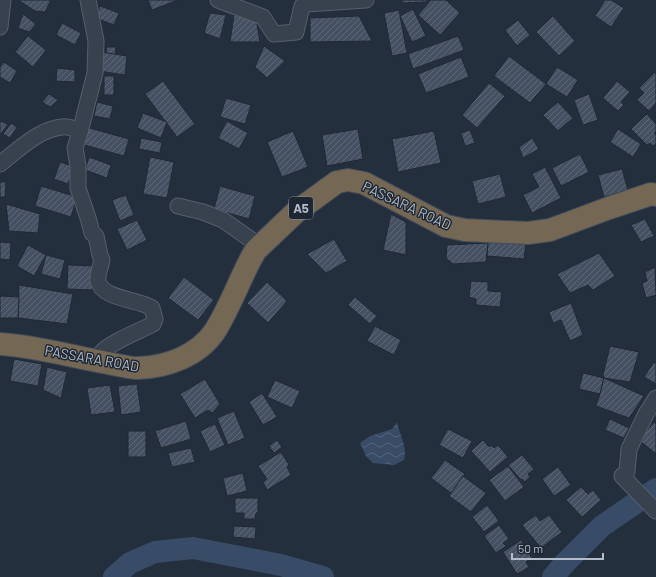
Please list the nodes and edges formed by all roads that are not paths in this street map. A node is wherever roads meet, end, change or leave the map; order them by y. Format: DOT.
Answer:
graph roads {
  1 [pos="3,0"];
  2 [pos="88,0"];
  3 [pos="218,0"];
  4 [pos="366,0"];
  5 [pos="0,27"];
  6 [pos="80,132"];
  7 [pos="0,164"];
  8 [pos="656,195"];
  9 [pos="178,206"];
  10 [pos="260,246"];
  11 [pos="0,344"];
  12 [pos="100,362"];
  13 [pos="656,398"];
  14 [pos="656,511"];
  1 -- 5 [label="street"];
  2 -- 6 [label="street"];
  3 -- 4 [label="street"];
  6 -- 7 [label="street"];
  6 -- 12 [label="street"];
  8 -- 10 [label="highway, PASSARA ROAD / A5"];
  9 -- 10 [label="street"];
  10 -- 12 [label="highway, PASSARA ROAD / A5"];
  11 -- 12 [label="highway, PASSARA ROAD / A5"];
  13 -- 14 [label="street"];
}
